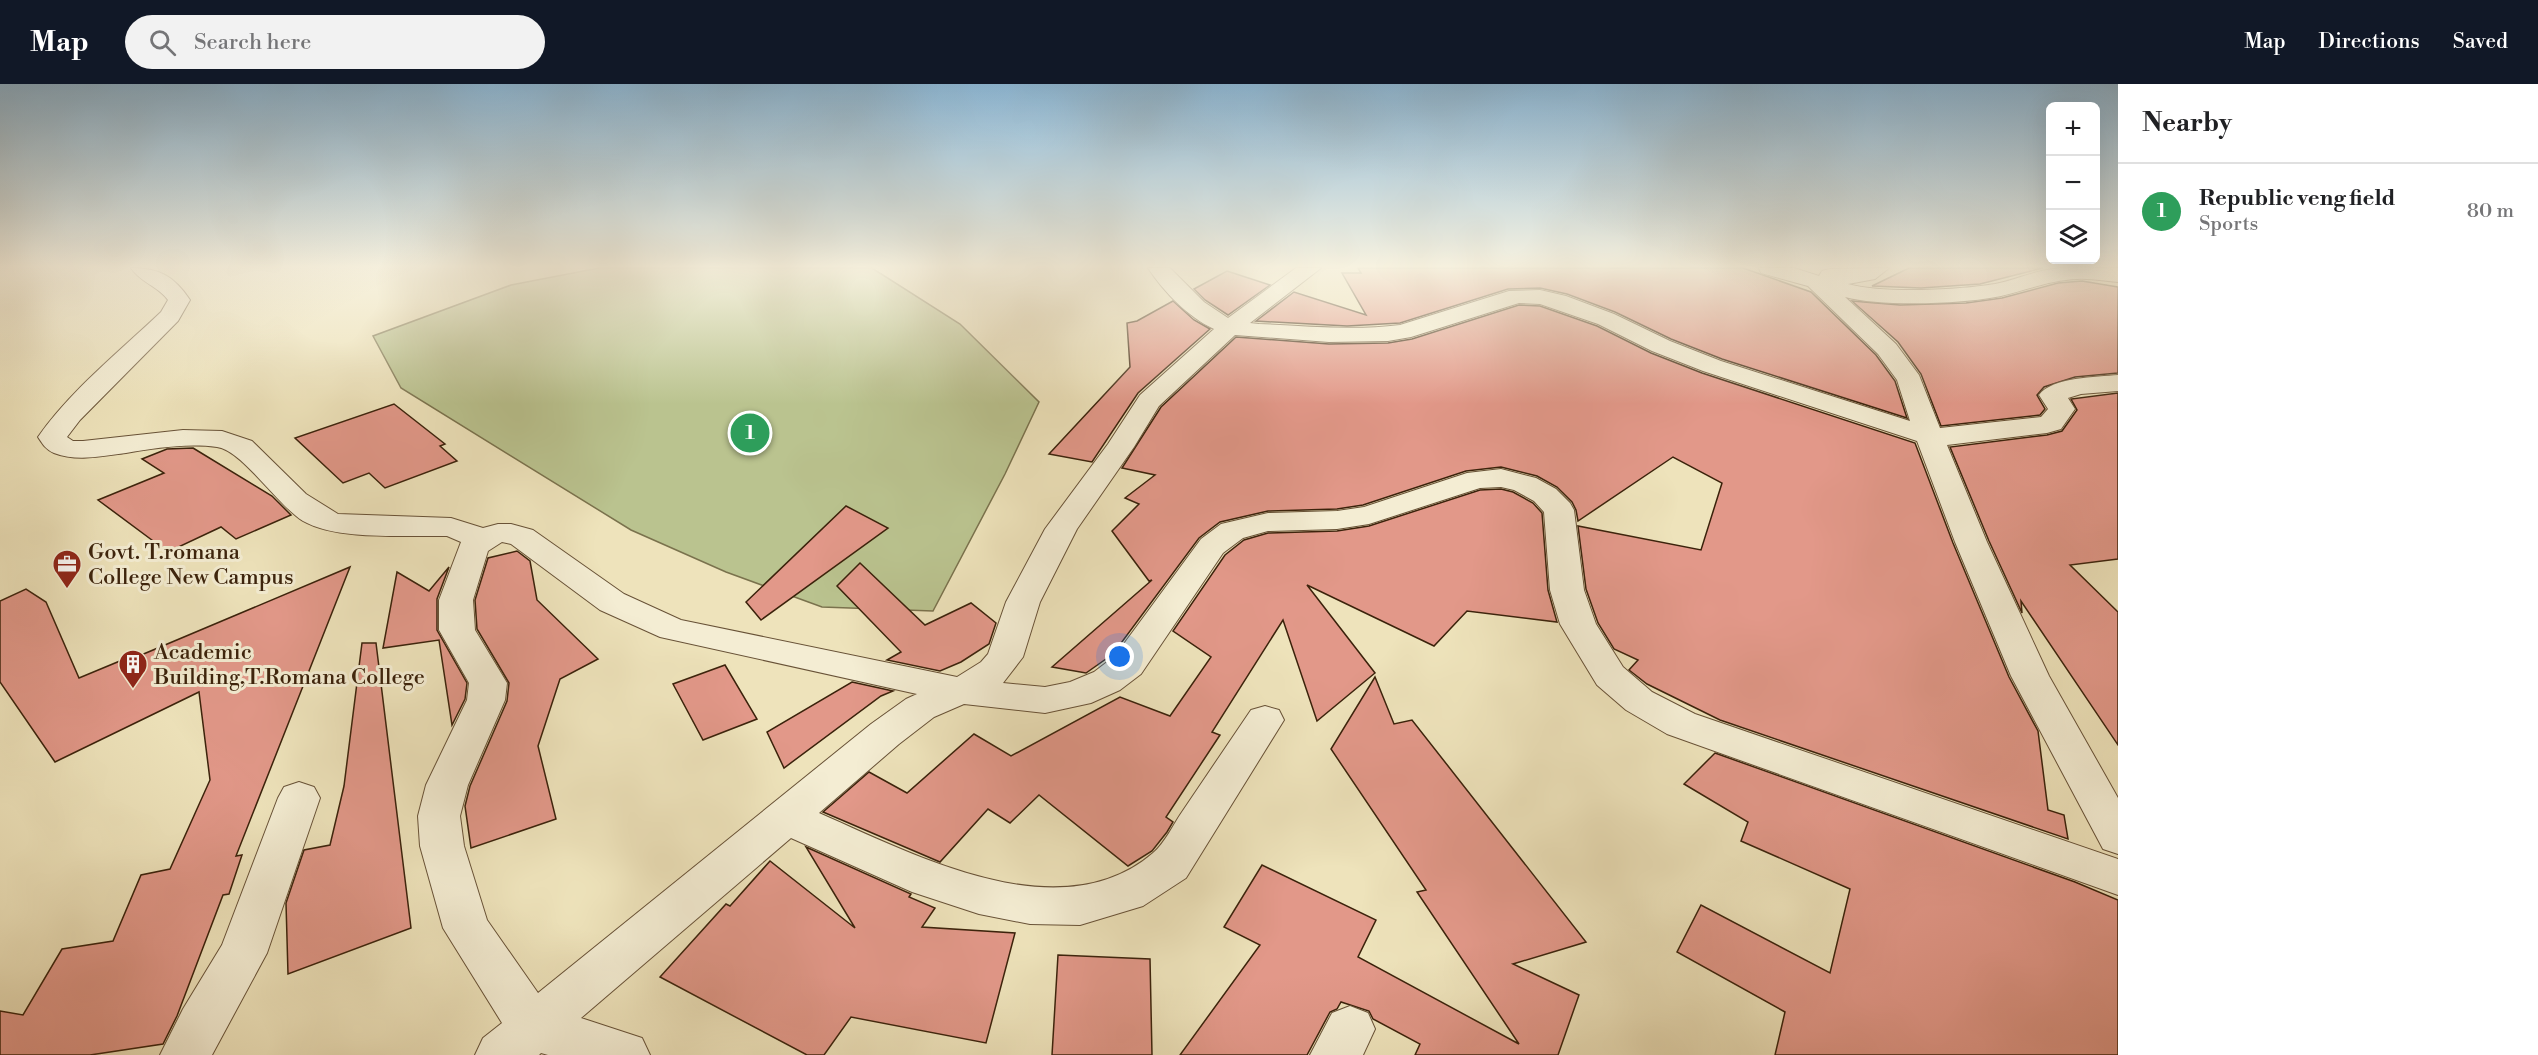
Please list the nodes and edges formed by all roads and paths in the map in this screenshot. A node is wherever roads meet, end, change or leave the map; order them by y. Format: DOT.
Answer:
graph roads {
  1 [pos="172,313"];
  2 [pos="1206,313"];
  3 [pos="1249,313"];
  4 [pos="1464,313"];
  5 [pos="1591,313"];
  6 [pos="1849,313"];
  7 [pos="1230,327"];
  8 [pos="2118,383"];
  9 [pos="1929,436"];
  10 [pos="483,539"];
  11 [pos="961,692"];
  12 [pos="1265,720"];
  13 [pos="298,798"];
  14 [pos="786,817"];
  15 [pos="2118,837"];
  16 [pos="2118,877"];
  17 [pos="517,1041"];
  18 [pos="186,1055"];
  19 [pos="624,1055"];
  1 -- 10 [label="street"];
  2 -- 7 [label="street"];
  3 -- 7 [label="street"];
  4 -- 7 [label="street"];
  5 -- 9 [label="street"];
  6 -- 9 [label="street"];
  7 -- 11 [label="street"];
  8 -- 9 [label="street"];
  9 -- 15 [label="street"];
  10 -- 11 [label="street"];
  10 -- 17 [label="street"];
  11 -- 14 [label="street"];
  11 -- 16 [label="street"];
  12 -- 14 [label="street"];
  13 -- 18 [label="street"];
  14 -- 17 [label="street"];
  17 -- 19 [label="street"];
}
